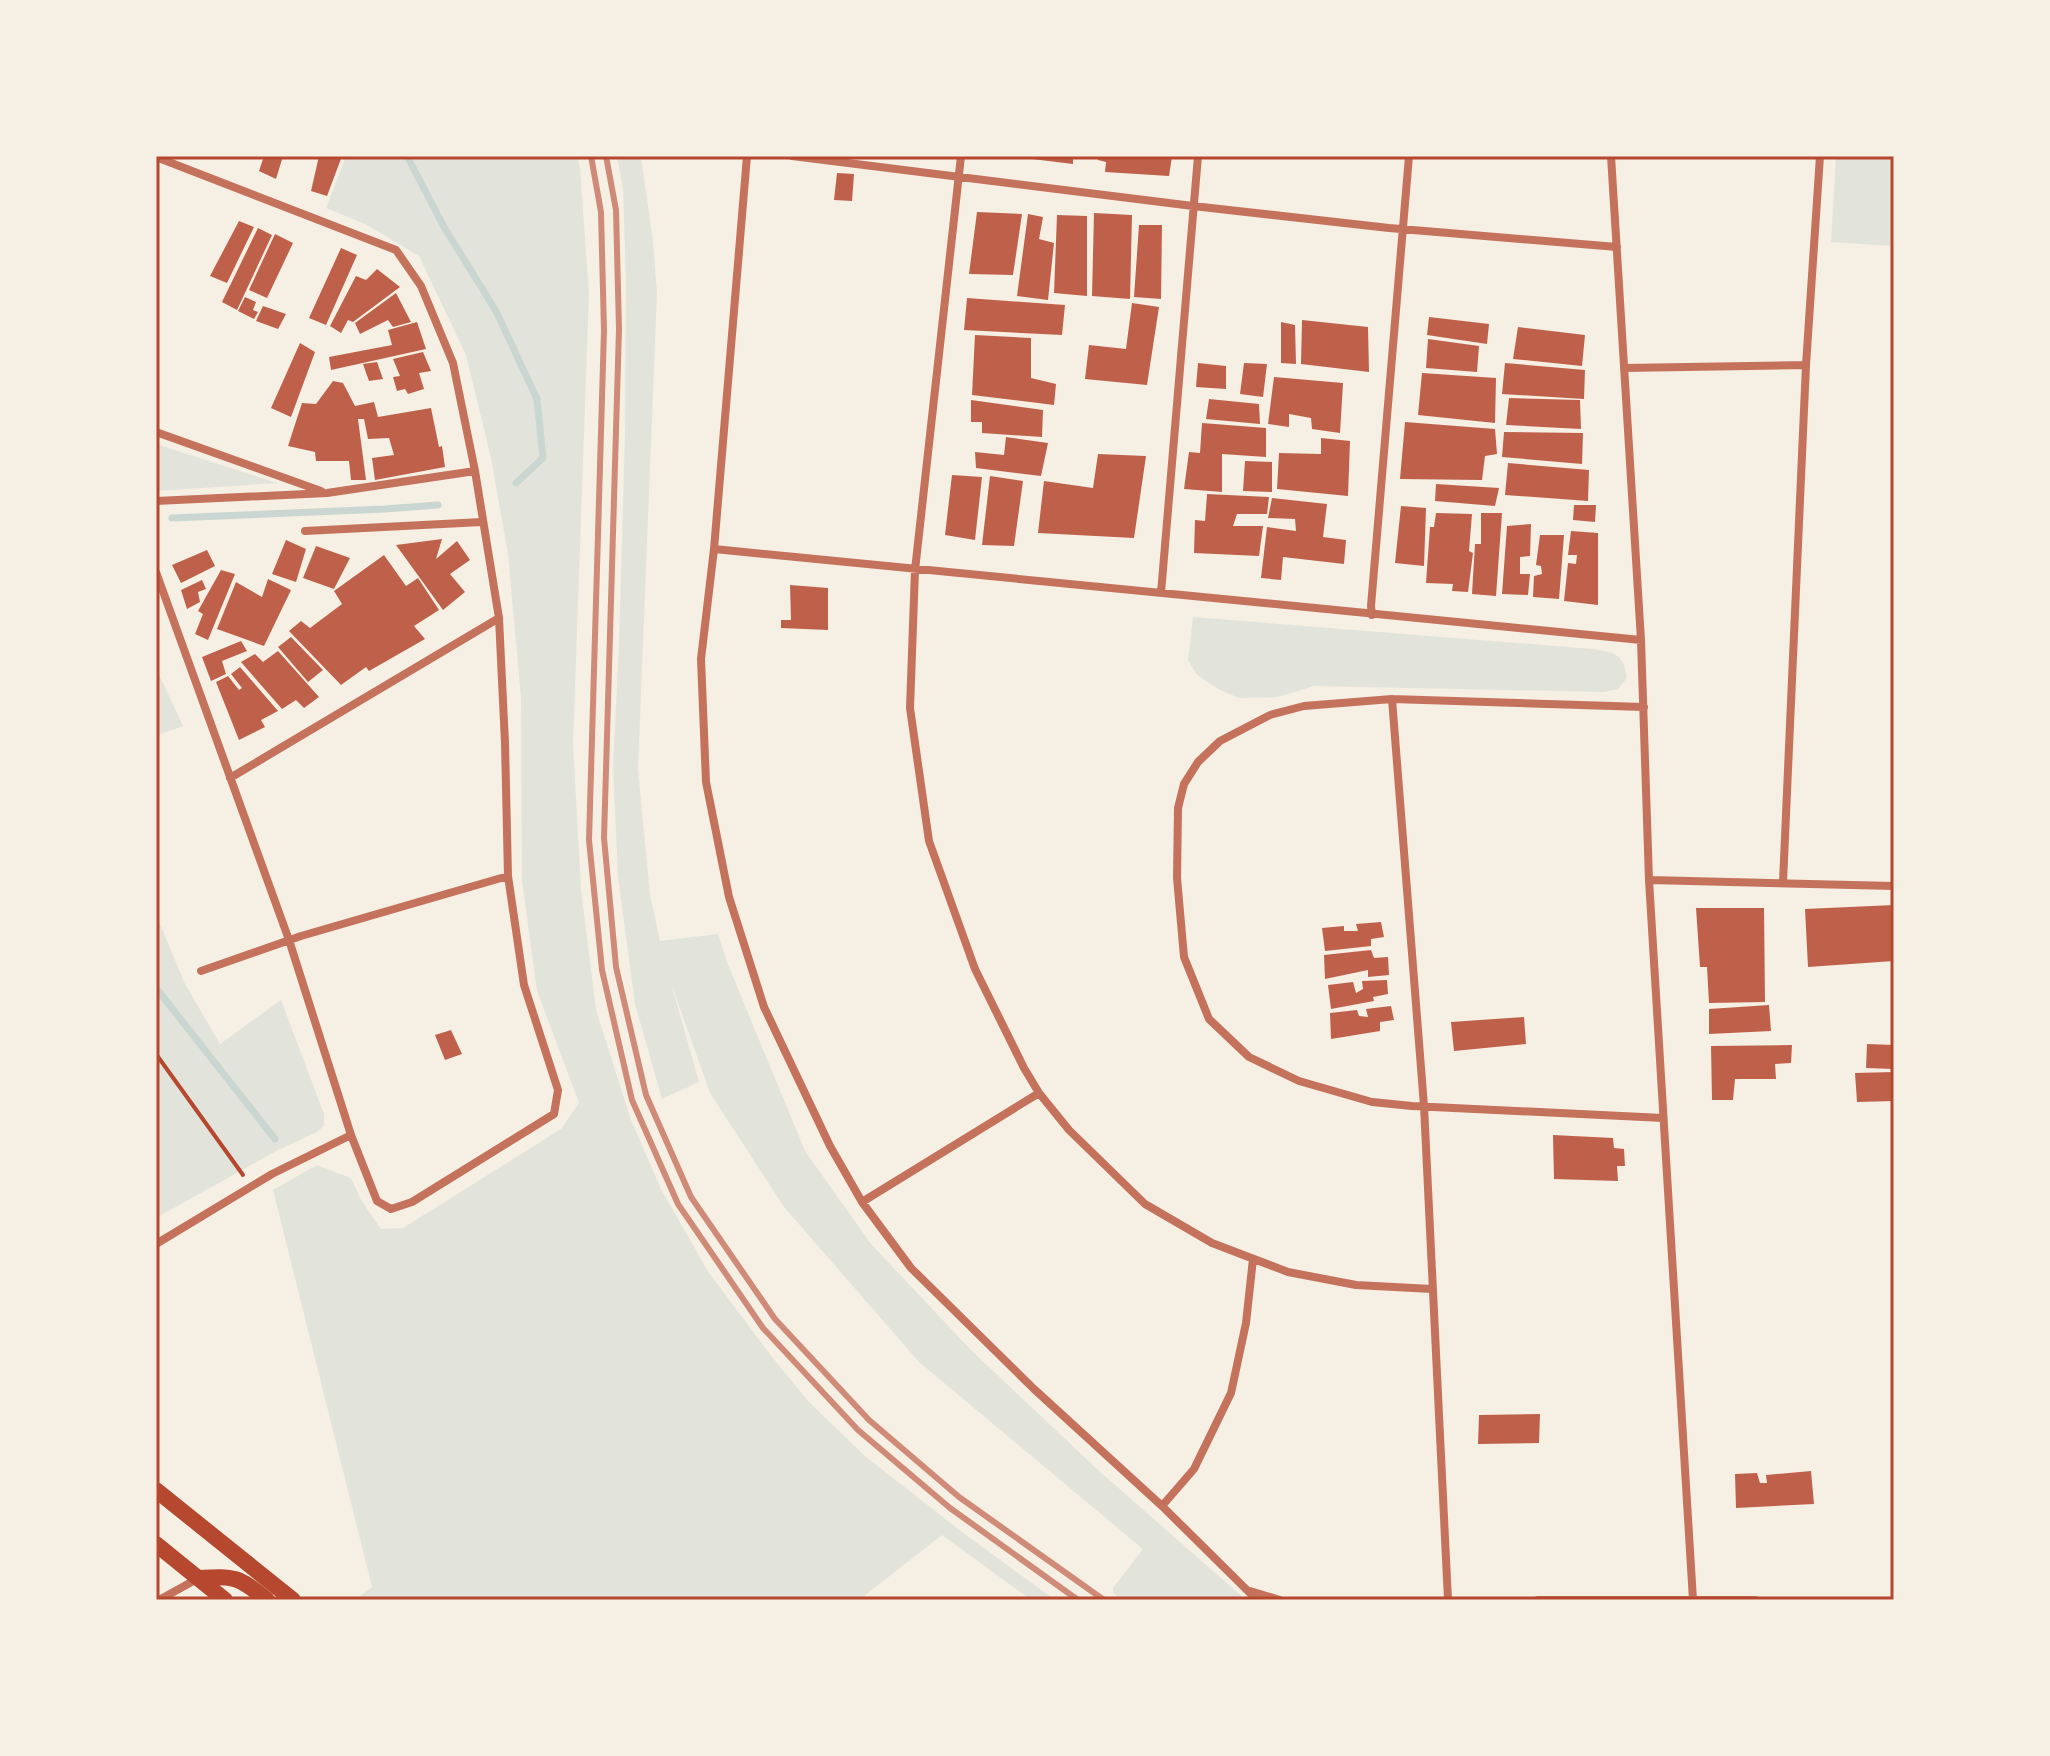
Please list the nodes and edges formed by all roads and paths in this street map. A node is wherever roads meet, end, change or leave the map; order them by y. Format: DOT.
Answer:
graph roads {
  1 [pos="747,156"];
  2 [pos="792,156"];
  3 [pos="961,156"];
  4 [pos="1198,156"];
  5 [pos="1409,156"];
  6 [pos="1611,156"];
  7 [pos="1820,156"];
  8 [pos="156,157"];
  9 [pos="959,177"];
  10 [pos="1193,206"];
  11 [pos="1403,230"];
  12 [pos="1617,247"];
  13 [pos="1806,365"];
  14 [pos="1624,368"];
  15 [pos="156,432"];
  16 [pos="475,471"];
  17 [pos="327,493"];
  18 [pos="156,501"];
  19 [pos="482,522"];
  20 [pos="305,531"];
  21 [pos="714,549"];
  22 [pos="915,570"];
  23 [pos="156,572"];
  24 [pos="1161,593"];
  25 [pos="1372,615"];
  26 [pos="499,618"];
  27 [pos="1641,640"];
  28 [pos="1392,699"];
  29 [pos="1644,707"];
  30 [pos="230,778"];
  31 [pos="508,876"];
  32 [pos="1649,880"];
  33 [pos="1783,882"];
  34 [pos="1894,886"];
  35 [pos="289,940"];
  36 [pos="201,971"];
  37 [pos="156,1054"];
  38 [pos="1039,1093"];
  39 [pos="1424,1106"];
  40 [pos="1663,1118"];
  41 [pos="351,1135"];
  42 [pos="243,1175"];
  43 [pos="862,1202"];
  44 [pos="156,1244"];
  45 [pos="1253,1259"];
  46 [pos="1432,1289"];
  47 [pos="156,1490"];
  48 [pos="1162,1506"];
  49 [pos="156,1544"];
  50 [pos="198,1578"];
  51 [pos="1246,1589"];
  52 [pos="159,1600"];
  53 [pos="225,1600"];
  54 [pos="267,1600"];
  55 [pos="293,1600"];
  56 [pos="1257,1600"];
  57 [pos="1280,1600"];
  58 [pos="1448,1600"];
  59 [pos="1538,1600"];
  60 [pos="1693,1600"];
  61 [pos="1755,1600"];
  1 -- 21 [label="street"];
  2 -- 9 [label="street"];
  3 -- 9 [label="street"];
  4 -- 10 [label="street"];
  5 -- 11 [label="street"];
  6 -- 12 [label="street"];
  7 -- 13 [label="street"];
  8 -- 16 [label="street"];
  9 -- 10 [label="street"];
  9 -- 22 [label="street"];
  10 -- 11 [label="street"];
  10 -- 24 [label="street"];
  11 -- 12 [label="street"];
  11 -- 25 [label="street"];
  12 -- 14 [label="street"];
  13 -- 14 [label="street"];
  13 -- 33 [label="street"];
  14 -- 27 [label="street"];
  15 -- 17 [label="street"];
  16 -- 17 [label="street"];
  16 -- 19 [label="street"];
  17 -- 18 [label="street"];
  19 -- 20 [label="street"];
  19 -- 26 [label="street"];
  21 -- 22 [label="street"];
  21 -- 43 [label="street"];
  22 -- 24 [label="street"];
  22 -- 38 [label="street"];
  23 -- 30 [label="street"];
  24 -- 25 [label="street"];
  25 -- 27 [label="street"];
  26 -- 30 [label="street"];
  26 -- 31 [label="street"];
  27 -- 29 [label="street"];
  28 -- 29 [label="street"];
  28 -- 39 [label="street"];
  28 -- 39 [label="street"];
  29 -- 32 [label="street"];
  30 -- 35 [label="street"];
  31 -- 35 [label="street"];
  31 -- 41 [label="street"];
  32 -- 33 [label="street"];
  32 -- 40 [label="street"];
  33 -- 34 [label="street"];
  35 -- 36 [label="street"];
  35 -- 41 [label="street"];
  37 -- 42 [label="path"];
  38 -- 43 [label="street"];
  38 -- 45 [label="street"];
  39 -- 40 [label="street"];
  39 -- 46 [label="street"];
  40 -- 60 [label="street"];
  41 -- 44 [label="street"];
  43 -- 48 [label="street"];
  45 -- 46 [label="street"];
  45 -- 48 [label="street"];
  46 -- 58 [label="street"];
  47 -- 55 [label="main road"];
  48 -- 51 [label="street"];
  49 -- 50 [label="main road"];
  50 -- 52 [label="street"];
  50 -- 53 [label="main road"];
  50 -- 54 [label="main road"];
  51 -- 56 [label="street"];
  51 -- 57 [label="street"];
  59 -- 60 [label="street"];
  60 -- 61 [label="street"];
}
